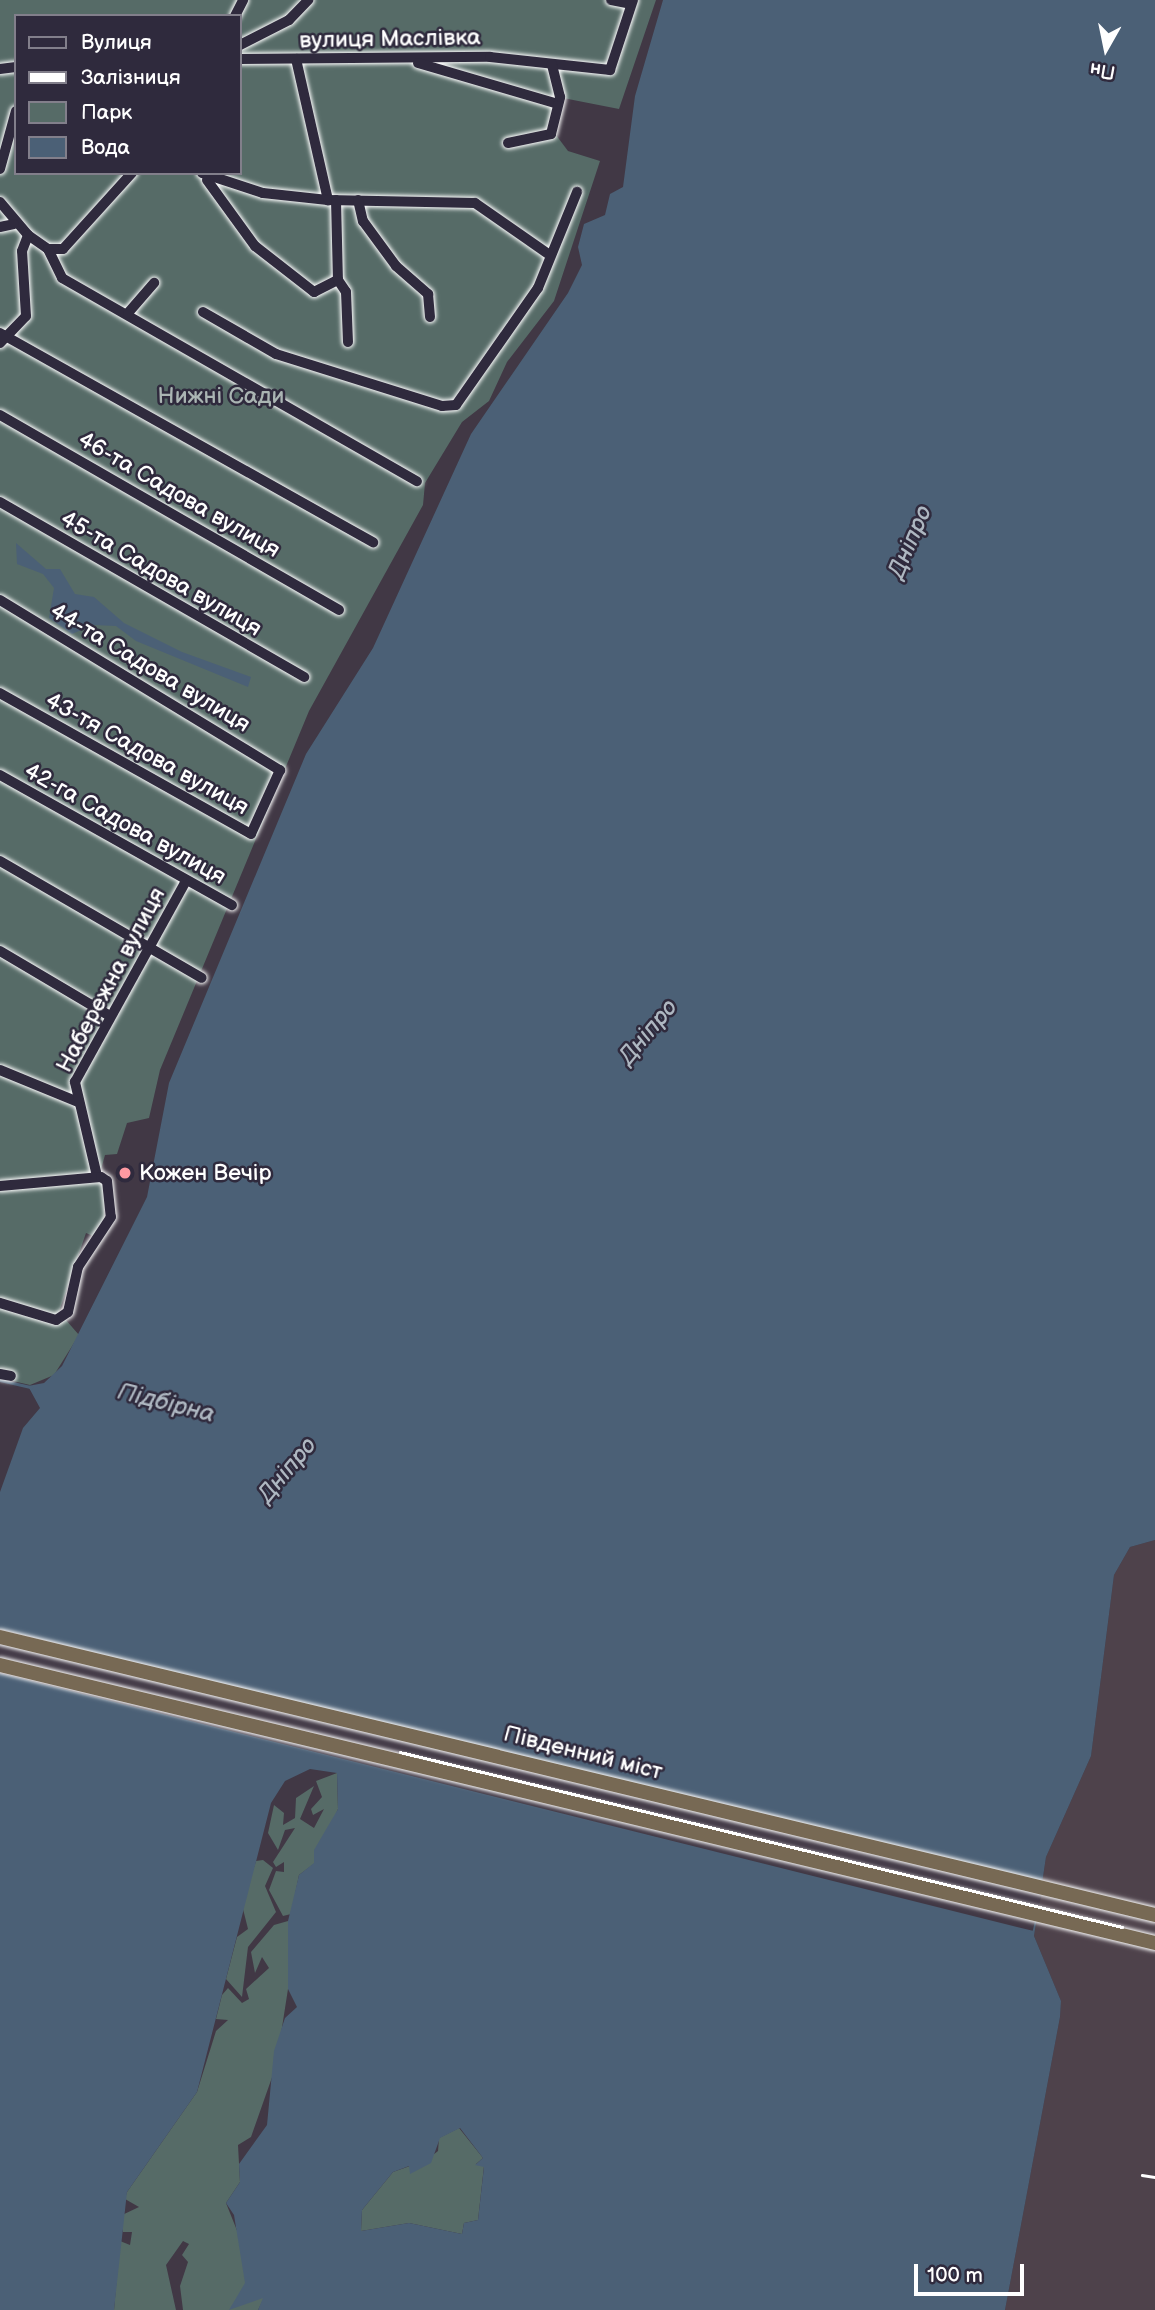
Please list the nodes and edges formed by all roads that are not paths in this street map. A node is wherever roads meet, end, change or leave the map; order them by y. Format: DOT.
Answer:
graph roads {
  1 [pos="308,0"];
  2 [pos="611,0"];
  3 [pos="632,2"];
  4 [pos="242,44"];
  5 [pos="407,58"];
  6 [pos="242,59"];
  7 [pos="296,60"];
  8 [pos="458,60"];
  9 [pos="547,64"];
  10 [pos="461,75"];
  11 [pos="558,104"];
  12 [pos="14,118"];
  13 [pos="508,143"];
  14 [pos="0,169"];
  15 [pos="130,175"];
  16 [pos="205,176"];
  17 [pos="577,192"];
  18 [pos="332,200"];
  19 [pos="358,201"];
  20 [pos="0,202"];
  21 [pos="14,224"];
  22 [pos="0,227"];
  23 [pos="28,235"];
  24 [pos="48,249"];
  25 [pos="547,253"];
  26 [pos="338,280"];
  27 [pos="154,283"];
  28 [pos="203,312"];
  29 [pos="128,313"];
  30 [pos="430,317"];
  31 [pos="2,338"];
  32 [pos="348,342"];
  33 [pos="0,415"];
  34 [pos="417,481"];
  35 [pos="0,502"];
  36 [pos="373,542"];
  37 [pos="0,600"];
  38 [pos="339,610"];
  39 [pos="304,677"];
  40 [pos="0,693"];
  41 [pos="280,770"];
  42 [pos="0,775"];
  43 [pos="0,861"];
  44 [pos="186,883"];
  45 [pos="232,905"];
  46 [pos="146,947"];
  47 [pos="0,951"];
  48 [pos="202,978"];
  49 [pos="110,1016"];
  50 [pos="0,1070"];
  51 [pos="78,1102"];
  52 [pos="97,1177"];
  53 [pos="0,1186"];
  54 [pos="0,1303"];
  55 [pos="0,1374"];
  56 [pos="11,1376"];
  57 [pos="0,1637"];
  58 [pos="0,1665"];
  59 [pos="1155,1915"];
  60 [pos="1155,1943"];
  1 -- 4 [label="street"];
  2 -- 3 [label="street"];
  3 -- 9 [label="street, вулиця Маслівка"];
  5 -- 7 [label="street, вулиця Маслівка"];
  5 -- 8 [label="street, вулиця Маслівка"];
  5 -- 10 [label="street"];
  6 -- 7 [label="street, вулиця Маслівка"];
  7 -- 18 [label="street"];
  8 -- 9 [label="street, вулиця Маслівка"];
  8 -- 10 [label="street"];
  9 -- 11 [label="street"];
  10 -- 11 [label="street"];
  11 -- 13 [label="street"];
  12 -- 14 [label="street"];
  15 -- 24 [label="street"];
  16 -- 18 [label="street"];
  16 -- 26 [label="street"];
  17 -- 25 [label="street"];
  18 -- 19 [label="street"];
  18 -- 26 [label="street"];
  19 -- 25 [label="street"];
  19 -- 30 [label="street"];
  20 -- 21 [label="street"];
  21 -- 22 [label="street"];
  21 -- 23 [label="street"];
  23 -- 24 [label="street"];
  23 -- 31 [label="street"];
  24 -- 29 [label="street"];
  25 -- 28 [label="street"];
  26 -- 32 [label="street"];
  27 -- 29 [label="street"];
  29 -- 34 [label="street"];
  31 -- 36 [label="street"];
  33 -- 38 [label="street, 46-та Садова вулиця"];
  35 -- 39 [label="street, 45-та Садова вулиця"];
  37 -- 41 [label="street, 44-та Садова вулиця"];
  40 -- 41 [label="street, 43-тя Садова вулиця"];
  42 -- 44 [label="street, 42-га Садова вулиця"];
  43 -- 46 [label="street"];
  44 -- 45 [label="street, 42-га Садова вулиця"];
  44 -- 46 [label="street, Набережна вулиця"];
  46 -- 48 [label="street"];
  46 -- 49 [label="street, Набережна вулиця"];
  47 -- 49 [label="street"];
  49 -- 51 [label="street, Набережна вулиця"];
  50 -- 51 [label="street"];
  51 -- 52 [label="street, Набережна вулиця"];
  52 -- 53 [label="street"];
  52 -- 54 [label="street, Набережна вулиця"];
  55 -- 56 [label="street"];
  57 -- 59 [label="highway, Південний міст"];
  58 -- 60 [label="highway"];
}
